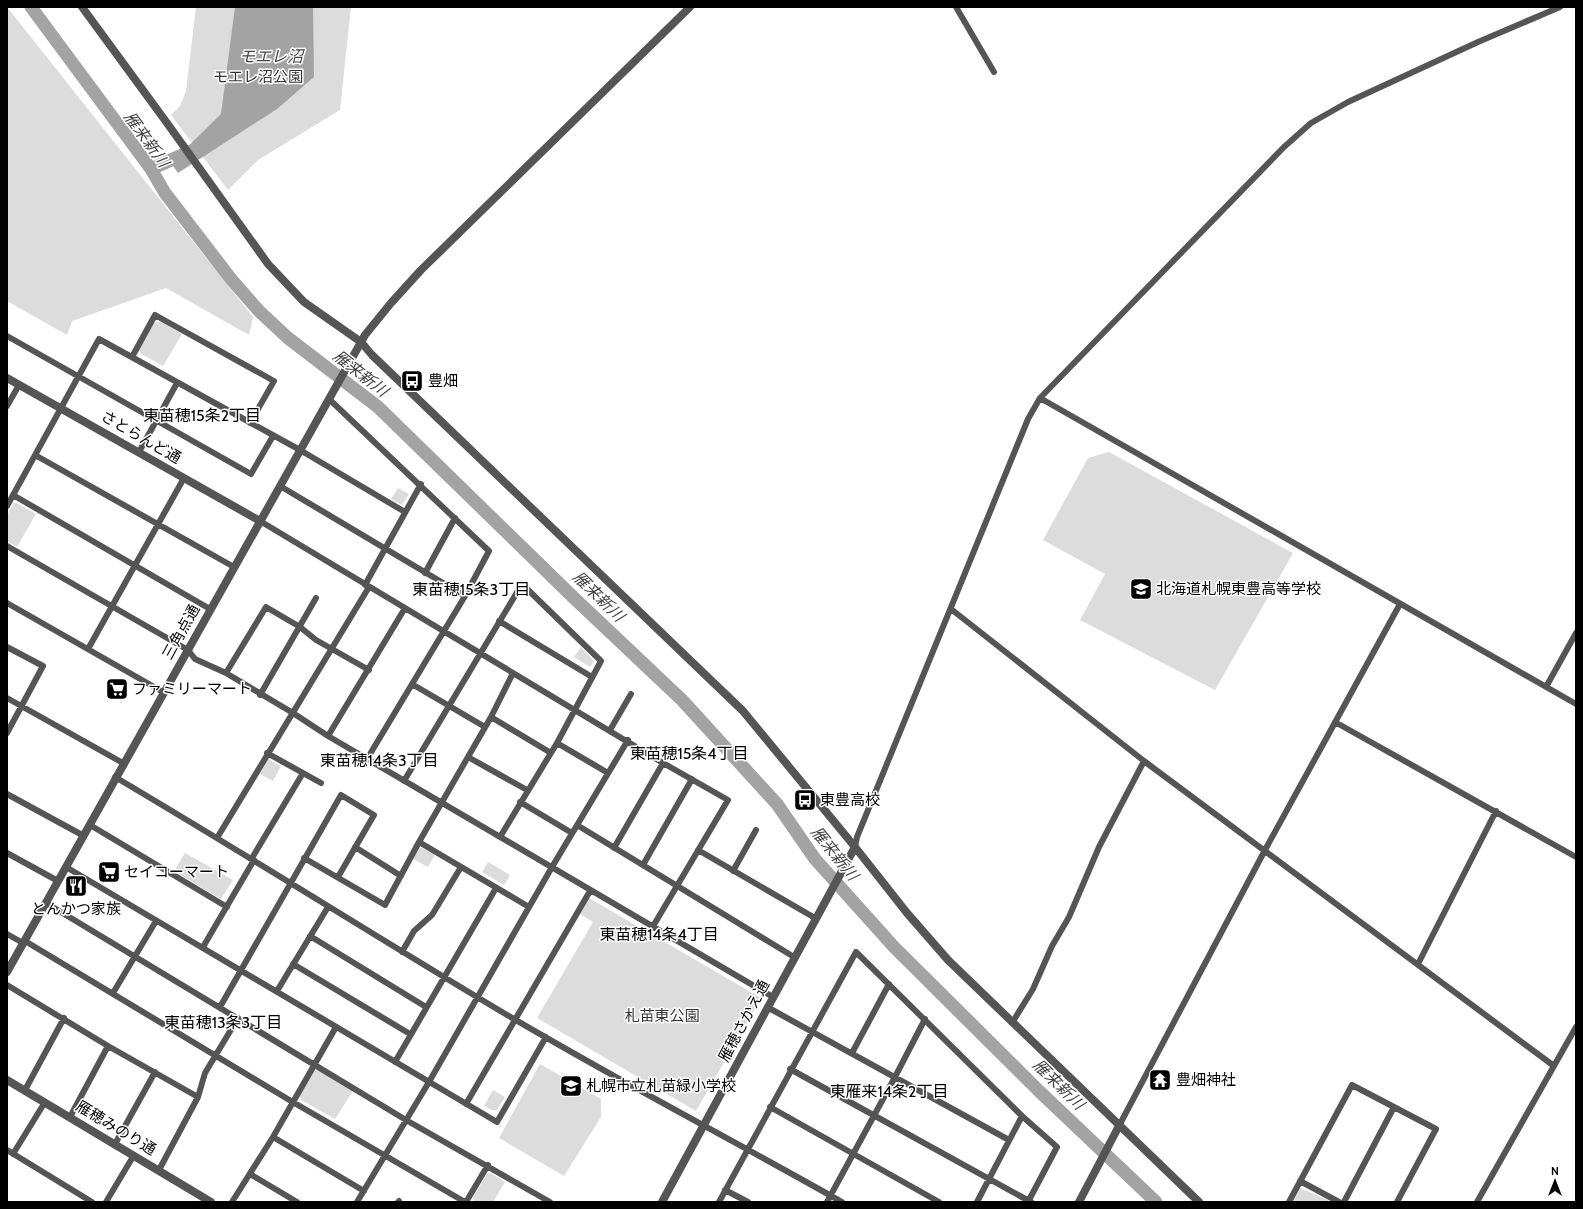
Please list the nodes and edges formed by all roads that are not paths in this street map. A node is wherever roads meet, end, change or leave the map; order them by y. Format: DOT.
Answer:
graph roads {
  1 [pos="82,7"];
  2 [pos="690,7"];
  3 [pos="956,7"];
  4 [pos="1560,7"];
  5 [pos="994,72"];
  6 [pos="7,336"];
  7 [pos="361,342"];
  8 [pos="132,357"];
  9 [pos="79,376"];
  10 [pos="7,378"];
  11 [pos="177,383"];
  12 [pos="19,384"];
  13 [pos="329,398"];
  14 [pos="1040,398"];
  15 [pos="7,406"];
  16 [pos="62,408"];
  17 [pos="156,420"];
  18 [pos="250,423"];
  19 [pos="273,436"];
  20 [pos="300,450"];
  21 [pos="139,452"];
  22 [pos="35,455"];
  23 [pos="184,478"];
  24 [pos="421,484"];
  25 [pos="280,486"];
  26 [pos="13,495"];
  27 [pos="7,506"];
  28 [pos="405,512"];
  29 [pos="455,518"];
  30 [pos="260,521"];
  31 [pos="158,524"];
  32 [pos="7,546"];
  33 [pos="384,549"];
  34 [pos="135,565"];
  35 [pos="234,567"];
  36 [pos="425,573"];
  37 [pos="367,586"];
  38 [pos="465,596"];
  39 [pos="316,598"];
  40 [pos="7,603"];
  41 [pos="1400,604"];
  42 [pos="113,606"];
  43 [pos="405,608"];
  44 [pos="210,609"];
  45 [pos="951,610"];
  46 [pos="499,621"];
  47 [pos="300,627"];
  48 [pos="444,631"];
  49 [pos="1576,633"];
  50 [pos="7,646"];
  51 [pos="330,648"];
  52 [pos="88,649"];
  53 [pos="188,650"];
  54 [pos="480,653"];
  55 [pos="369,670"];
  56 [pos="226,673"];
  57 [pos="513,674"];
  58 [pos="592,677"];
  59 [pos="412,684"];
  60 [pos="1546,687"];
  61 [pos="163,692"];
  62 [pos="631,694"];
  63 [pos="260,695"];
  64 [pos="7,698"];
  65 [pos="1576,704"];
  66 [pos="22,706"];
  67 [pos="448,707"];
  68 [pos="574,709"];
  69 [pos="294,713"];
  70 [pos="491,717"];
  71 [pos="1335,722"];
  72 [pos="485,727"];
  73 [pos="610,730"];
  74 [pos="7,733"];
  75 [pos="328,736"];
  76 [pos="628,740"];
  77 [pos="556,743"];
  78 [pos="267,753"];
  79 [pos="551,753"];
  80 [pos="468,757"];
  81 [pos="367,759"];
  82 [pos="1144,761"];
  83 [pos="123,763"];
  84 [pos="663,763"];
  85 [pos="303,773"];
  86 [pos="608,773"];
  87 [pos="115,777"];
  88 [pos="692,780"];
  89 [pos="404,781"];
  90 [pos="321,783"];
  91 [pos="527,790"];
  92 [pos="7,794"];
  93 [pos="520,802"];
  94 [pos="442,804"];
  95 [pos="1496,811"];
  96 [pos="90,825"];
  97 [pos="577,825"];
  98 [pos="756,830"];
  99 [pos="572,833"];
  100 [pos="84,836"];
  101 [pos="500,837"];
  102 [pos="217,838"];
  103 [pos="419,842"];
  104 [pos="355,847"];
  105 [pos="855,847"];
  106 [pos="614,848"];
  107 [pos="698,850"];
  108 [pos="1265,850"];
  109 [pos="7,852"];
  110 [pos="1576,857"];
  111 [pos="304,858"];
  112 [pos="253,859"];
  113 [pos="643,865"];
  114 [pos="66,867"];
  115 [pos="461,867"];
  116 [pos="552,867"];
  117 [pos="733,871"];
  118 [pos="401,876"];
  119 [pos="338,878"];
  120 [pos="58,881"];
  121 [pos="291,882"];
  122 [pos="677,887"];
  123 [pos="496,888"];
  124 [pos="590,891"];
  125 [pos="46,903"];
  126 [pos="227,907"];
  127 [pos="328,907"];
  128 [pos="529,907"];
  129 [pos="815,918"];
  130 [pos="156,921"];
  131 [pos="652,928"];
  132 [pos="7,934"];
  133 [pos="310,936"];
  134 [pos="24,942"];
  135 [pos="203,947"];
  136 [pos="402,952"];
  137 [pos="135,957"];
  138 [pos="794,957"];
  139 [pos="293,964"];
  140 [pos="1418,964"];
  141 [pos="241,970"];
  142 [pos="7,972"];
  143 [pos="444,976"];
  144 [pos="889,984"];
  145 [pos="7,985"];
  146 [pos="277,992"];
  147 [pos="113,993"];
  148 [pos="478,997"];
  149 [pos="773,998"];
  150 [pos="426,1007"];
  151 [pos="767,1007"];
  152 [pos="220,1008"];
  153 [pos="64,1018"];
  154 [pos="238,1018"];
  155 [pos="516,1019"];
  156 [pos="925,1019"];
  157 [pos="1012,1022"];
  158 [pos="336,1027"];
  159 [pos="1576,1028"];
  160 [pos="812,1030"];
  161 [pos="410,1034"];
  162 [pos="546,1037"];
  163 [pos="108,1046"];
  164 [pos="852,1053"];
  165 [pos="216,1055"];
  166 [pos="395,1062"];
  167 [pos="314,1064"];
  168 [pos="1554,1066"];
  169 [pos="790,1069"];
  170 [pos="155,1072"];
  171 [pos="895,1077"];
  172 [pos="7,1080"];
  173 [pos="429,1082"];
  174 [pos="25,1090"];
  175 [pos="198,1097"];
  176 [pos="291,1101"];
  177 [pos="45,1102"];
  178 [pos="466,1104"];
  179 [pos="770,1107"];
  180 [pos="1394,1107"];
  181 [pos="875,1115"];
  182 [pos="1022,1116"];
  183 [pos="70,1117"];
  184 [pos="406,1120"];
  185 [pos="1120,1124"];
  186 [pos="704,1126"];
  187 [pos="272,1137"];
  188 [pos="1009,1140"];
  189 [pos="115,1144"];
  190 [pos="7,1150"];
  191 [pos="747,1150"];
  192 [pos="13,1154"];
  193 [pos="852,1154"];
  194 [pos="134,1155"];
  195 [pos="385,1155"];
  196 [pos="488,1165"];
  197 [pos="159,1170"];
  198 [pos="250,1174"];
  199 [pos="990,1179"];
  200 [pos="1300,1181"];
  201 [pos="725,1190"];
  202 [pos="364,1191"];
  203 [pos="830,1195"];
  204 [pos="1029,1201"];
  205 [pos="92,1202"];
  206 [pos="106,1202"];
  207 [pos="211,1202"];
  208 [pos="232,1202"];
  209 [pos="297,1202"];
  210 [pos="357,1202"];
  211 [pos="466,1202"];
  212 [pos="550,1202"];
  213 [pos="662,1202"];
  214 [pos="719,1202"];
  215 [pos="748,1202"];
  216 [pos="827,1202"];
  217 [pos="842,1202"];
  218 [pos="939,1202"];
  219 [pos="977,1202"];
  220 [pos="1079,1202"];
  221 [pos="1199,1202"];
  222 [pos="1289,1202"];
  223 [pos="1339,1202"];
  224 [pos="1344,1202"];
  225 [pos="1397,1202"];
  226 [pos="1477,1202"];
  1 -- 7 [label="street"];
  2 -- 7 [label="street"];
  3 -- 5 [label="street"];
  4 -- 14 [label="street"];
  6 -- 9 [label="street"];
  7 -- 13 [label="street, 三角点通"];
  7 -- 105 [label="street"];
  8 -- 9 [label="street"];
  8 -- 11 [label="street"];
  8 -- 18 [label="street"];
  9 -- 16 [label="street"];
  9 -- 17 [label="street"];
  10 -- 12 [label="street, さとらんど通"];
  11 -- 17 [label="street"];
  11 -- 18 [label="street"];
  12 -- 15 [label="street"];
  12 -- 16 [label="street, さとらんど通"];
  13 -- 20 [label="street, 三角点通"];
  13 -- 24 [label="street"];
  14 -- 41 [label="street"];
  14 -- 45 [label="street"];
  16 -- 21 [label="street, さとらんど通"];
  16 -- 22 [label="street"];
  17 -- 19 [label="street"];
  17 -- 21 [label="street"];
  18 -- 19 [label="street"];
  19 -- 20 [label="street"];
  20 -- 25 [label="street, 三角点通"];
  20 -- 28 [label="street"];
  21 -- 23 [label="street, さとらんど通"];
  22 -- 26 [label="street"];
  22 -- 31 [label="street"];
  23 -- 30 [label="street, さとらんど通"];
  23 -- 31 [label="street"];
  24 -- 28 [label="street"];
  24 -- 29 [label="street"];
  25 -- 30 [label="street, 三角点通"];
  25 -- 33 [label="street"];
  26 -- 27 [label="street"];
  26 -- 34 [label="street"];
  28 -- 33 [label="street"];
  29 -- 36 [label="street"];
  29 -- 38 [label="street"];
  30 -- 35 [label="street, 三角点通"];
  30 -- 37 [label="street"];
  31 -- 34 [label="street"];
  31 -- 35 [label="street"];
  32 -- 42 [label="street"];
  33 -- 36 [label="street"];
  33 -- 37 [label="street"];
  34 -- 42 [label="street"];
  34 -- 44 [label="street"];
  35 -- 44 [label="street, 三角点通"];
  36 -- 38 [label="street"];
  37 -- 43 [label="street"];
  37 -- 51 [label="street"];
  38 -- 48 [label="street"];
  39 -- 47 [label="street"];
  40 -- 52 [label="street"];
  41 -- 60 [label="street"];
  41 -- 71 [label="street"];
  42 -- 52 [label="street"];
  42 -- 53 [label="street"];
  43 -- 48 [label="street"];
  43 -- 55 [label="street"];
  44 -- 53 [label="street, 三角点通"];
  45 -- 82 [label="street"];
  45 -- 105 [label="street"];
  46 -- 54 [label="street"];
  46 -- 58 [label="street"];
  46 -- 58 [label="street"];
  47 -- 51 [label="street"];
  47 -- 56 [label="street"];
  47 -- 63 [label="street"];
  48 -- 54 [label="street"];
  48 -- 59 [label="street"];
  49 -- 60 [label="street"];
  50 -- 66 [label="street"];
  51 -- 55 [label="street"];
  51 -- 69 [label="street"];
  52 -- 61 [label="street"];
  53 -- 56 [label="street"];
  53 -- 61 [label="street, 三角点通"];
  54 -- 57 [label="street"];
  54 -- 67 [label="street"];
  55 -- 75 [label="street"];
  56 -- 63 [label="street"];
  57 -- 68 [label="street"];
  57 -- 70 [label="street"];
  58 -- 68 [label="street"];
  59 -- 67 [label="street"];
  59 -- 81 [label="street"];
  60 -- 65 [label="street"];
  61 -- 83 [label="street, 三角点通"];
  62 -- 73 [label="street"];
  63 -- 69 [label="street"];
  64 -- 66 [label="street"];
  66 -- 74 [label="street"];
  66 -- 83 [label="street"];
  67 -- 72 [label="street"];
  67 -- 89 [label="street"];
  68 -- 73 [label="street"];
  68 -- 77 [label="street"];
  69 -- 75 [label="street"];
  69 -- 78 [label="street"];
  70 -- 72 [label="street"];
  70 -- 79 [label="street"];
  71 -- 95 [label="street"];
  71 -- 108 [label="street"];
  72 -- 80 [label="street"];
  73 -- 76 [label="street"];
  75 -- 81 [label="street"];
  76 -- 84 [label="street"];
  76 -- 86 [label="street"];
  77 -- 79 [label="street"];
  77 -- 86 [label="street"];
  78 -- 85 [label="street"];
  78 -- 102 [label="street"];
  79 -- 91 [label="street"];
  80 -- 91 [label="street"];
  80 -- 94 [label="street"];
  81 -- 89 [label="street"];
  82 -- 108 [label="street"];
  82 -- 157 [label="street"];
  83 -- 87 [label="street, 三角点通"];
  84 -- 88 [label="street"];
  84 -- 106 [label="street"];
  85 -- 90 [label="street"];
  85 -- 112 [label="street"];
  86 -- 97 [label="street"];
  87 -- 96 [label="street, 三角点通"];
  87 -- 102 [label="street"];
  88 -- 107 [label="street"];
  88 -- 113 [label="street"];
  89 -- 94 [label="street"];
  91 -- 93 [label="street"];
  92 -- 100 [label="street"];
  93 -- 99 [label="street"];
  93 -- 101 [label="street"];
  94 -- 101 [label="street"];
  94 -- 103 [label="street"];
  95 -- 110 [label="street"];
  95 -- 140 [label="street"];
  96 -- 100 [label="street, 三角点通"];
  96 -- 126 [label="street"];
  97 -- 99 [label="street"];
  97 -- 106 [label="street"];
  98 -- 117 [label="street"];
  99 -- 116 [label="street"];
  100 -- 114 [label="street, 三角点通"];
  101 -- 116 [label="street"];
  102 -- 112 [label="street"];
  103 -- 115 [label="street"];
  103 -- 118 [label="street"];
  104 -- 111 [label="street"];
  104 -- 118 [label="street"];
  104 -- 119 [label="street"];
  105 -- 129 [label="street, 雁穂さかえ通"];
  105 -- 157 [label="street"];
  106 -- 113 [label="street"];
  107 -- 117 [label="street"];
  107 -- 122 [label="street"];
  108 -- 140 [label="street"];
  108 -- 185 [label="street"];
  109 -- 120 [label="street"];
  111 -- 119 [label="street"];
  111 -- 121 [label="street"];
  112 -- 121 [label="street"];
  112 -- 126 [label="street"];
  113 -- 122 [label="street"];
  114 -- 120 [label="street, 三角点通"];
  114 -- 130 [label="street"];
  115 -- 123 [label="street"];
  115 -- 136 [label="street"];
  116 -- 124 [label="street"];
  116 -- 128 [label="street"];
  117 -- 129 [label="street"];
  118 -- 119 [label="street"];
  120 -- 125 [label="street, 三角点通"];
  121 -- 127 [label="street"];
  121 -- 141 [label="street"];
  122 -- 131 [label="street"];
  122 -- 138 [label="street"];
  123 -- 128 [label="street"];
  123 -- 143 [label="street"];
  124 -- 131 [label="street"];
  124 -- 155 [label="street"];
  125 -- 134 [label="street, 三角点通"];
  125 -- 137 [label="street"];
  126 -- 135 [label="street"];
  127 -- 133 [label="street"];
  127 -- 136 [label="street"];
  128 -- 148 [label="street"];
  129 -- 138 [label="street, 雁穂さかえ通"];
  130 -- 135 [label="street"];
  130 -- 137 [label="street"];
  131 -- 149 [label="street"];
  132 -- 134 [label="street"];
  133 -- 139 [label="street"];
  133 -- 150 [label="street"];
  134 -- 142 [label="street, 三角点通"];
  134 -- 147 [label="street"];
  135 -- 141 [label="street"];
  136 -- 143 [label="street"];
  137 -- 147 [label="street"];
  137 -- 152 [label="street"];
  138 -- 149 [label="street, 雁穂さかえ通"];
  139 -- 146 [label="street"];
  139 -- 161 [label="street"];
  140 -- 168 [label="street"];
  141 -- 146 [label="street"];
  141 -- 152 [label="street"];
  143 -- 148 [label="street"];
  143 -- 150 [label="street"];
  144 -- 156 [label="street"];
  144 -- 160 [label="street"];
  144 -- 164 [label="street"];
  145 -- 153 [label="street"];
  146 -- 158 [label="street"];
  147 -- 165 [label="street"];
  148 -- 155 [label="street"];
  148 -- 173 [label="street"];
  149 -- 151 [label="street, 雁穂さかえ通"];
  150 -- 161 [label="street"];
  151 -- 160 [label="street"];
  151 -- 186 [label="street, 雁穂さかえ通"];
  152 -- 154 [label="street"];
  153 -- 163 [label="street"];
  153 -- 174 [label="street"];
  154 -- 165 [label="street"];
  154 -- 167 [label="street"];
  155 -- 162 [label="street"];
  155 -- 178 [label="street"];
  156 -- 171 [label="street"];
  156 -- 182 [label="street"];
  157 -- 185 [label="street"];
  158 -- 166 [label="street"];
  158 -- 167 [label="street"];
  159 -- 168 [label="street"];
  160 -- 164 [label="street"];
  160 -- 169 [label="street"];
  161 -- 166 [label="street"];
  162 -- 178 [label="street"];
  162 -- 186 [label="street"];
  163 -- 170 [label="street"];
  163 -- 183 [label="street"];
  164 -- 171 [label="street"];
  165 -- 175 [label="street"];
  165 -- 176 [label="street"];
  166 -- 173 [label="street"];
  167 -- 176 [label="street"];
  167 -- 184 [label="street"];
  168 -- 226 [label="street"];
  169 -- 179 [label="street"];
  169 -- 181 [label="street"];
  170 -- 175 [label="street"];
  170 -- 189 [label="street"];
  171 -- 181 [label="street"];
  171 -- 188 [label="street"];
  172 -- 174 [label="street, 雁穂みのり通"];
  173 -- 178 [label="street"];
  173 -- 184 [label="street"];
  174 -- 177 [label="street, 雁穂みのり通"];
  175 -- 197 [label="street"];
  176 -- 187 [label="street"];
  176 -- 195 [label="street"];
  177 -- 183 [label="street, 雁穂みのり通"];
  177 -- 192 [label="street"];
  179 -- 191 [label="street"];
  179 -- 193 [label="street"];
  180 -- 200 [label="street"];
  180 -- 224 [label="street"];
  180 -- 225 [label="street"];
  181 -- 193 [label="street"];
  181 -- 199 [label="street"];
  182 -- 188 [label="street"];
  182 -- 204 [label="street"];
  183 -- 189 [label="street, 雁穂みのり通"];
  184 -- 195 [label="street"];
  184 -- 196 [label="street"];
  185 -- 220 [label="street"];
  185 -- 221 [label="street"];
  186 -- 191 [label="street"];
  186 -- 213 [label="street, 雁穂さかえ通"];
  187 -- 198 [label="street"];
  187 -- 202 [label="street"];
  188 -- 199 [label="street"];
  189 -- 194 [label="street, 雁穂みのり通"];
  190 -- 192 [label="street"];
  191 -- 201 [label="street"];
  191 -- 203 [label="street"];
  192 -- 205 [label="street"];
  193 -- 203 [label="street"];
  193 -- 218 [label="street"];
  194 -- 197 [label="street, 雁穂みのり通"];
  194 -- 206 [label="street"];
  195 -- 202 [label="street"];
  195 -- 211 [label="street"];
  196 -- 211 [label="street"];
  196 -- 212 [label="street"];
  197 -- 207 [label="street, 雁穂みのり通"];
  198 -- 208 [label="street"];
  198 -- 209 [label="street"];
  199 -- 204 [label="street"];
  199 -- 219 [label="street"];
  200 -- 222 [label="street"];
  200 -- 223 [label="street"];
  201 -- 214 [label="street"];
  201 -- 215 [label="street"];
  202 -- 210 [label="street"];
  203 -- 216 [label="street"];
  203 -- 217 [label="street"];
}
